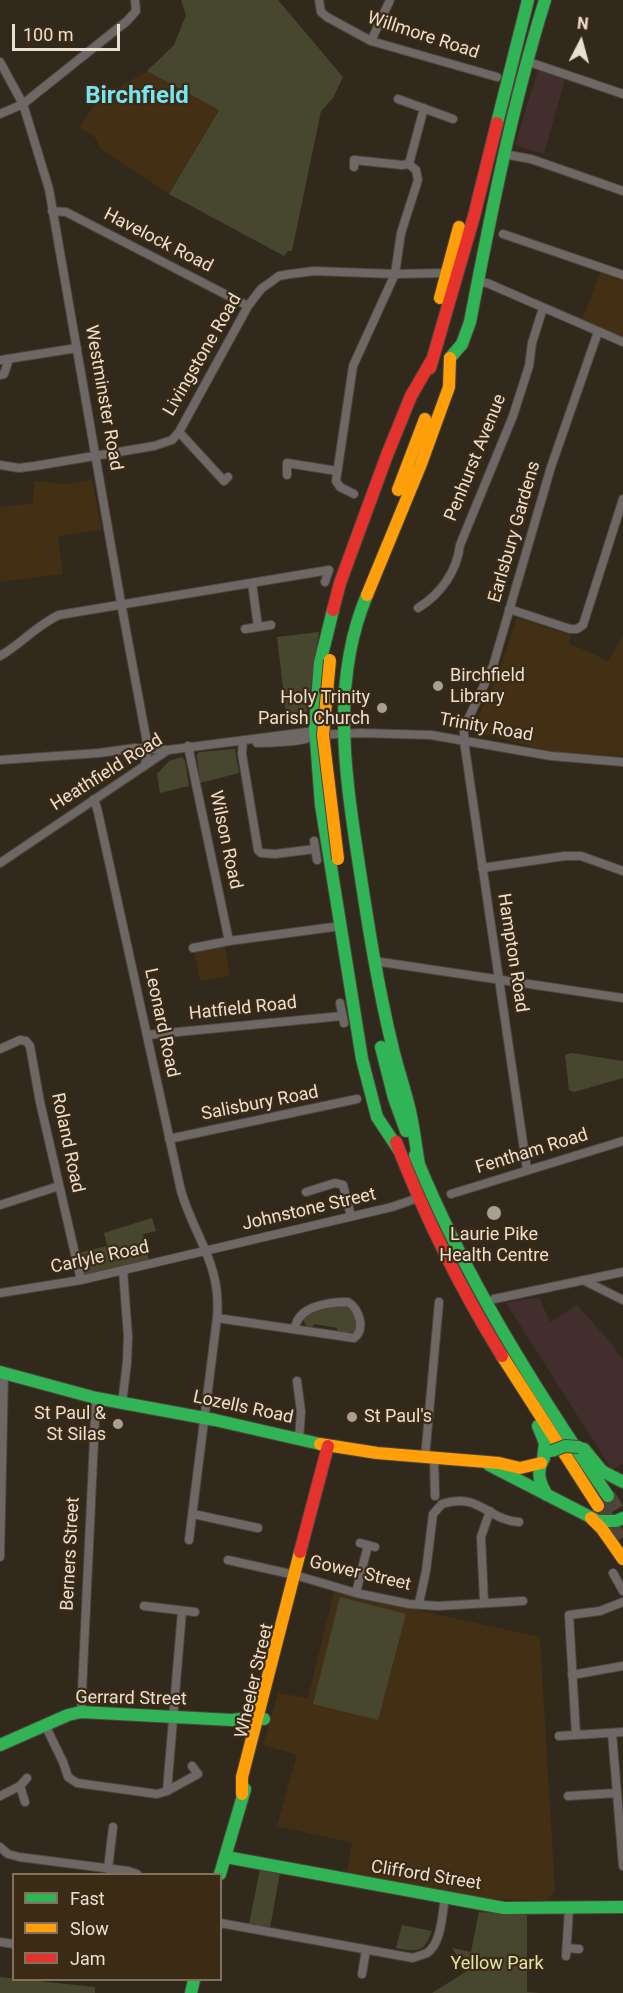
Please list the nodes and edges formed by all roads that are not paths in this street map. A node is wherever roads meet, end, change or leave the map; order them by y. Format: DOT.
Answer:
graph roads {
  1 [pos="135,0"];
  2 [pos="319,0"];
  3 [pos="390,0"];
  4 [pos="519,0"];
  5 [pos="528,0"];
  6 [pos="537,0"];
  7 [pos="545,0"];
  8 [pos="371,41"];
  9 [pos="526,61"];
  10 [pos="0,62"];
  11 [pos="497,77"];
  12 [pos="623,94"];
  13 [pos="398,99"];
  14 [pos="23,104"];
  15 [pos="424,108"];
  16 [pos="0,114"];
  17 [pos="453,119"];
  18 [pos="503,154"];
  19 [pos="410,165"];
  20 [pos="354,167"];
  21 [pos="623,191"];
  22 [pos="52,211"];
  23 [pos="503,234"];
  24 [pos="445,273"];
  25 [pos="395,274"];
  26 [pos="623,275"];
  27 [pos="479,282"];
  28 [pos="248,306"];
  29 [pos="543,308"];
  30 [pos="598,332"];
  31 [pos="623,342"];
  32 [pos="77,348"];
  33 [pos="434,355"];
  34 [pos="449,358"];
  35 [pos="5,359"];
  36 [pos="0,375"];
  37 [pos="178,432"];
  38 [pos="96,455"];
  39 [pos="0,465"];
  40 [pos="337,471"];
  41 [pos="287,475"];
  42 [pos="228,477"];
  43 [pos="354,494"];
  44 [pos="623,500"];
  45 [pos="621,509"];
  46 [pos="326,582"];
  47 [pos="252,583"];
  48 [pos="121,603"];
  49 [pos="418,608"];
  50 [pos="509,609"];
  51 [pos="270,625"];
  52 [pos="258,627"];
  53 [pos="245,629"];
  54 [pos="0,656"];
  55 [pos="339,662"];
  56 [pos="340,733"];
  57 [pos="318,734"];
  58 [pos="243,740"];
  59 [pos="464,741"];
  60 [pos="188,746"];
  61 [pos="148,748"];
  62 [pos="168,750"];
  63 [pos="0,760"];
  64 [pos="623,762"];
  65 [pos="144,765"];
  66 [pos="318,776"];
  67 [pos="94,799"];
  68 [pos="343,859"];
  69 [pos="317,860"];
  70 [pos="0,863"];
  71 [pos="482,868"];
  72 [pos="623,871"];
  73 [pos="341,926"];
  74 [pos="229,941"];
  75 [pos="193,948"];
  76 [pos="374,960"];
  77 [pos="500,978"];
  78 [pos="623,998"];
  79 [pos="340,1003"];
  80 [pos="147,1035"];
  81 [pos="0,1049"];
  82 [pos="357,1099"];
  83 [pos="169,1139"];
  84 [pos="623,1141"];
  85 [pos="399,1150"];
  86 [pos="419,1165"];
  87 [pos="527,1170"];
  88 [pos="428,1185"];
  89 [pos="59,1186"];
  90 [pos="306,1192"];
  91 [pos="451,1194"];
  92 [pos="418,1198"];
  93 [pos="0,1205"];
  94 [pos="351,1216"];
  95 [pos="437,1241"];
  96 [pos="207,1251"];
  97 [pos="123,1270"];
  98 [pos="623,1272"];
  99 [pos="81,1280"];
  100 [pos="583,1280"];
  101 [pos="0,1293"];
  102 [pos="494,1299"];
  103 [pos="623,1300"];
  104 [pos="439,1302"];
  105 [pos="438,1315"];
  106 [pos="448,1316"];
  107 [pos="217,1318"];
  108 [pos="295,1329"];
  109 [pos="2,1373"];
  110 [pos="297,1381"];
  111 [pos="96,1398"];
  112 [pos="286,1399"];
  113 [pos="298,1399"];
  114 [pos="2,1404"];
  115 [pos="122,1404"];
  116 [pos="203,1418"];
  117 [pos="299,1439"];
  118 [pos="328,1446"];
  119 [pos="582,1448"];
  120 [pos="430,1458"];
  121 [pos="546,1458"];
  122 [pos="483,1462"];
  123 [pos="623,1473"];
  124 [pos="609,1476"];
  125 [pos="623,1482"];
  126 [pos="547,1495"];
  127 [pos="435,1496"];
  128 [pos="608,1496"];
  129 [pos="598,1506"];
  130 [pos="490,1511"];
  131 [pos="193,1514"];
  132 [pos="591,1518"];
  133 [pos="623,1518"];
  134 [pos="519,1522"];
  135 [pos="1,1524"];
  136 [pos="258,1528"];
  137 [pos="189,1540"];
  138 [pos="368,1545"];
  139 [pos="0,1557"];
  140 [pos="623,1559"];
  141 [pos="231,1572"];
  142 [pos="613,1573"];
  143 [pos="295,1575"];
  144 [pos="623,1592"];
  145 [pos="356,1593"];
  146 [pos="524,1600"];
  147 [pos="484,1602"];
  148 [pos="623,1602"];
  149 [pos="419,1603"];
  150 [pos="144,1606"];
  151 [pos="182,1611"];
  152 [pos="195,1612"];
  153 [pos="623,1666"];
  154 [pos="572,1675"];
  155 [pos="81,1712"];
  156 [pos="173,1718"];
  157 [pos="260,1720"];
  158 [pos="45,1725"];
  159 [pos="623,1732"];
  160 [pos="612,1733"];
  161 [pos="576,1735"];
  162 [pos="559,1736"];
  163 [pos="0,1745"];
  164 [pos="192,1766"];
  165 [pos="27,1778"];
  166 [pos="20,1786"];
  167 [pos="167,1791"];
  168 [pos="617,1793"];
  169 [pos="0,1796"];
  170 [pos="569,1797"];
  171 [pos="25,1802"];
  172 [pos="620,1813"];
  173 [pos="113,1827"];
  174 [pos="0,1847"];
  175 [pos="226,1857"];
  176 [pos="623,1866"];
  177 [pos="108,1869"];
  178 [pos="127,1873"];
  179 [pos="221,1873"];
  180 [pos="446,1898"];
  181 [pos="623,1907"];
  182 [pos="569,1909"];
  183 [pos="222,1923"];
  184 [pos="579,1949"];
  185 [pos="366,1950"];
  186 [pos="362,1974"];
  1 -- 14 [label="street"];
  2 -- 8 [label="street, Willmore Road"];
  3 -- 8 [label="street"];
  4 -- 11 [label="main road"];
  5 -- 33 [label="main road"];
  6 -- 34 [label="main road"];
  7 -- 9 [label="main road"];
  8 -- 11 [label="street, Willmore Road"];
  9 -- 12 [label="street"];
  9 -- 18 [label="main road"];
  10 -- 14 [label="street, Westminster Road"];
  11 -- 24 [label="main road"];
  13 -- 15 [label="street"];
  14 -- 16 [label="street"];
  14 -- 22 [label="street, Westminster Road"];
  15 -- 17 [label="street"];
  15 -- 19 [label="street"];
  18 -- 21 [label="street"];
  18 -- 27 [label="main road"];
  19 -- 20 [label="street"];
  19 -- 25 [label="street"];
  22 -- 28 [label="street, Havelock Road"];
  22 -- 32 [label="street, Westminster Road"];
  23 -- 26 [label="street"];
  24 -- 25 [label="street, Livingstone Road"];
  24 -- 33 [label="main road"];
  25 -- 28 [label="street, Livingstone Road"];
  25 -- 40 [label="street"];
  27 -- 29 [label="street"];
  27 -- 34 [label="main road"];
  28 -- 37 [label="street, Livingstone Road"];
  29 -- 30 [label="street"];
  29 -- 49 [label="street, Penhurst Avenue"];
  30 -- 31 [label="street"];
  30 -- 50 [label="street, Earlsbury Gardens"];
  32 -- 35 [label="street"];
  32 -- 38 [label="street, Westminster Road"];
  33 -- 55 [label="main road"];
  33 -- 57 [label="main road"];
  34 -- 55 [label="main road"];
  35 -- 36 [label="street"];
  37 -- 38 [label="street, Livingstone Road"];
  37 -- 42 [label="street"];
  38 -- 39 [label="street, Livingstone Road"];
  38 -- 48 [label="street, Westminster Road"];
  40 -- 41 [label="street"];
  40 -- 43 [label="street"];
  44 -- 45 [label="street"];
  45 -- 50 [label="street"];
  46 -- 47 [label="street"];
  47 -- 48 [label="street"];
  47 -- 52 [label="street"];
  48 -- 54 [label="street"];
  48 -- 61 [label="street, Westminster Road"];
  50 -- 59 [label="street, Earlsbury Gardens"];
  51 -- 52 [label="street"];
  52 -- 53 [label="street"];
  55 -- 56 [label="main road"];
  55 -- 57 [label="main road"];
  55 -- 68 [label="main road, bridge"];
  56 -- 57 [label="street, Trinity Road"];
  56 -- 59 [label="street, Trinity Road"];
  56 -- 66 [label="main road"];
  56 -- 76 [label="main road"];
  57 -- 58 [label="street, Heathfield Road"];
  57 -- 66 [label="main road"];
  58 -- 60 [label="street, Heathfield Road"];
  58 -- 69 [label="street"];
  59 -- 64 [label="street, Trinity Road"];
  59 -- 71 [label="street, Hampton Road"];
  60 -- 62 [label="street, Heathfield Road"];
  60 -- 74 [label="street, Wilson Road"];
  61 -- 62 [label="street"];
  61 -- 63 [label="street"];
  61 -- 65 [label="street, Westminster Road"];
  62 -- 65 [label="street, Heathfield Road"];
  65 -- 67 [label="street, Heathfield Road"];
  66 -- 73 [label="main road"];
  67 -- 70 [label="street, Heathfield Road"];
  67 -- 80 [label="street, Leonard Road"];
  68 -- 85 [label="main road"];
  68 -- 86 [label="main road"];
  71 -- 72 [label="street"];
  71 -- 77 [label="street, Hampton Road"];
  73 -- 74 [label="street"];
  73 -- 85 [label="main road"];
  74 -- 75 [label="street"];
  76 -- 77 [label="street"];
  76 -- 86 [label="main road"];
  77 -- 78 [label="street"];
  77 -- 87 [label="street, Hampton Road"];
  79 -- 80 [label="street, Hatfield Road"];
  80 -- 83 [label="street, Leonard Road"];
  81 -- 89 [label="street, Roland Road"];
  82 -- 83 [label="street, Salisbury Road"];
  83 -- 96 [label="street, Leonard Road"];
  84 -- 87 [label="street, Fentham Road"];
  85 -- 92 [label="main road"];
  86 -- 88 [label="main road"];
  87 -- 91 [label="street, Fentham Road"];
  88 -- 102 [label="main road"];
  88 -- 128 [label="main road"];
  89 -- 93 [label="street"];
  89 -- 99 [label="street, Roland Road"];
  90 -- 94 [label="street"];
  92 -- 94 [label="street, Johnstone Street"];
  92 -- 95 [label="main road"];
  94 -- 96 [label="street, Johnstone Street"];
  95 -- 121 [label="main road"];
  95 -- 129 [label="main road"];
  96 -- 97 [label="street, Carlyle Road"];
  96 -- 107 [label="street, Leonard Road"];
  97 -- 99 [label="street, Carlyle Road"];
  97 -- 115 [label="street"];
  98 -- 100 [label="street"];
  99 -- 101 [label="street, Carlyle Road"];
  100 -- 102 [label="street"];
  100 -- 103 [label="street"];
  102 -- 119 [label="main road"];
  104 -- 105 [label="street"];
  105 -- 106 [label="street"];
  105 -- 120 [label="street"];
  107 -- 108 [label="street"];
  107 -- 116 [label="street, Leonard Road"];
  108 -- 108 [label="street"];
  109 -- 111 [label="main road, Lozells Road"];
  109 -- 114 [label="street"];
  110 -- 113 [label="street"];
  111 -- 115 [label="main road, Lozells Road"];
  111 -- 155 [label="street, Berners Street"];
  112 -- 113 [label="street"];
  113 -- 117 [label="street"];
  114 -- 135 [label="street"];
  115 -- 116 [label="main road, Lozells Road"];
  116 -- 117 [label="main road, Lozells Road"];
  116 -- 131 [label="street, Leonard Road"];
  117 -- 118 [label="main road, Lozells Road"];
  118 -- 120 [label="main road, Lozells Road"];
  118 -- 143 [label="main road, Wheeler Street"];
  119 -- 121 [label="main road, Lozells Road, bridge"];
  119 -- 124 [label="main road"];
  120 -- 122 [label="main road, Lozells Road"];
  120 -- 127 [label="street"];
  121 -- 122 [label="main road, Lozells Road"];
  121 -- 126 [label="main road"];
  122 -- 126 [label="main road, Lozells Road"];
  123 -- 124 [label="main road"];
  124 -- 125 [label="main road"];
  126 -- 132 [label="main road, Lozells Road"];
  130 -- 134 [label="street"];
  130 -- 147 [label="street"];
  130 -- 149 [label="street"];
  131 -- 136 [label="street"];
  131 -- 137 [label="street, Leonard Road"];
  132 -- 133 [label="main road"];
  132 -- 140 [label="main road"];
  135 -- 139 [label="street"];
  138 -- 145 [label="street"];
  141 -- 143 [label="street, Gower Street"];
  142 -- 144 [label="street"];
  143 -- 145 [label="street, Gower Street"];
  143 -- 157 [label="main road, Wheeler Street"];
  143 -- 157 [label="main road, Wheeler Street"];
  145 -- 149 [label="street, Gower Street"];
  146 -- 147 [label="street, Gower Street"];
  147 -- 149 [label="street, Gower Street"];
  148 -- 154 [label="street"];
  150 -- 151 [label="street"];
  151 -- 152 [label="street"];
  151 -- 156 [label="street"];
  153 -- 154 [label="street"];
  154 -- 161 [label="street"];
  155 -- 156 [label="main road, Gerrard Street"];
  155 -- 158 [label="main road, Gerrard Street"];
  156 -- 157 [label="main road, Gerrard Street"];
  156 -- 167 [label="street"];
  157 -- 175 [label="main road, Wheeler Street"];
  158 -- 163 [label="main road, Gerrard Street"];
  158 -- 167 [label="street"];
  159 -- 160 [label="street"];
  160 -- 161 [label="street"];
  160 -- 168 [label="street"];
  161 -- 162 [label="street"];
  164 -- 167 [label="street"];
  165 -- 166 [label="street"];
  166 -- 169 [label="street"];
  166 -- 171 [label="street"];
  168 -- 170 [label="street"];
  168 -- 172 [label="street"];
  172 -- 176 [label="street"];
  173 -- 177 [label="street"];
  174 -- 177 [label="street"];
  175 -- 179 [label="main road, Wheeler Street"];
  175 -- 180 [label="main road, Clifford Street"];
  177 -- 178 [label="street"];
  180 -- 182 [label="main road, Clifford Street"];
  180 -- 185 [label="street"];
  181 -- 182 [label="main road, Clifford Street"];
  182 -- 184 [label="street"];
  183 -- 185 [label="street"];
  185 -- 186 [label="street"];
}
